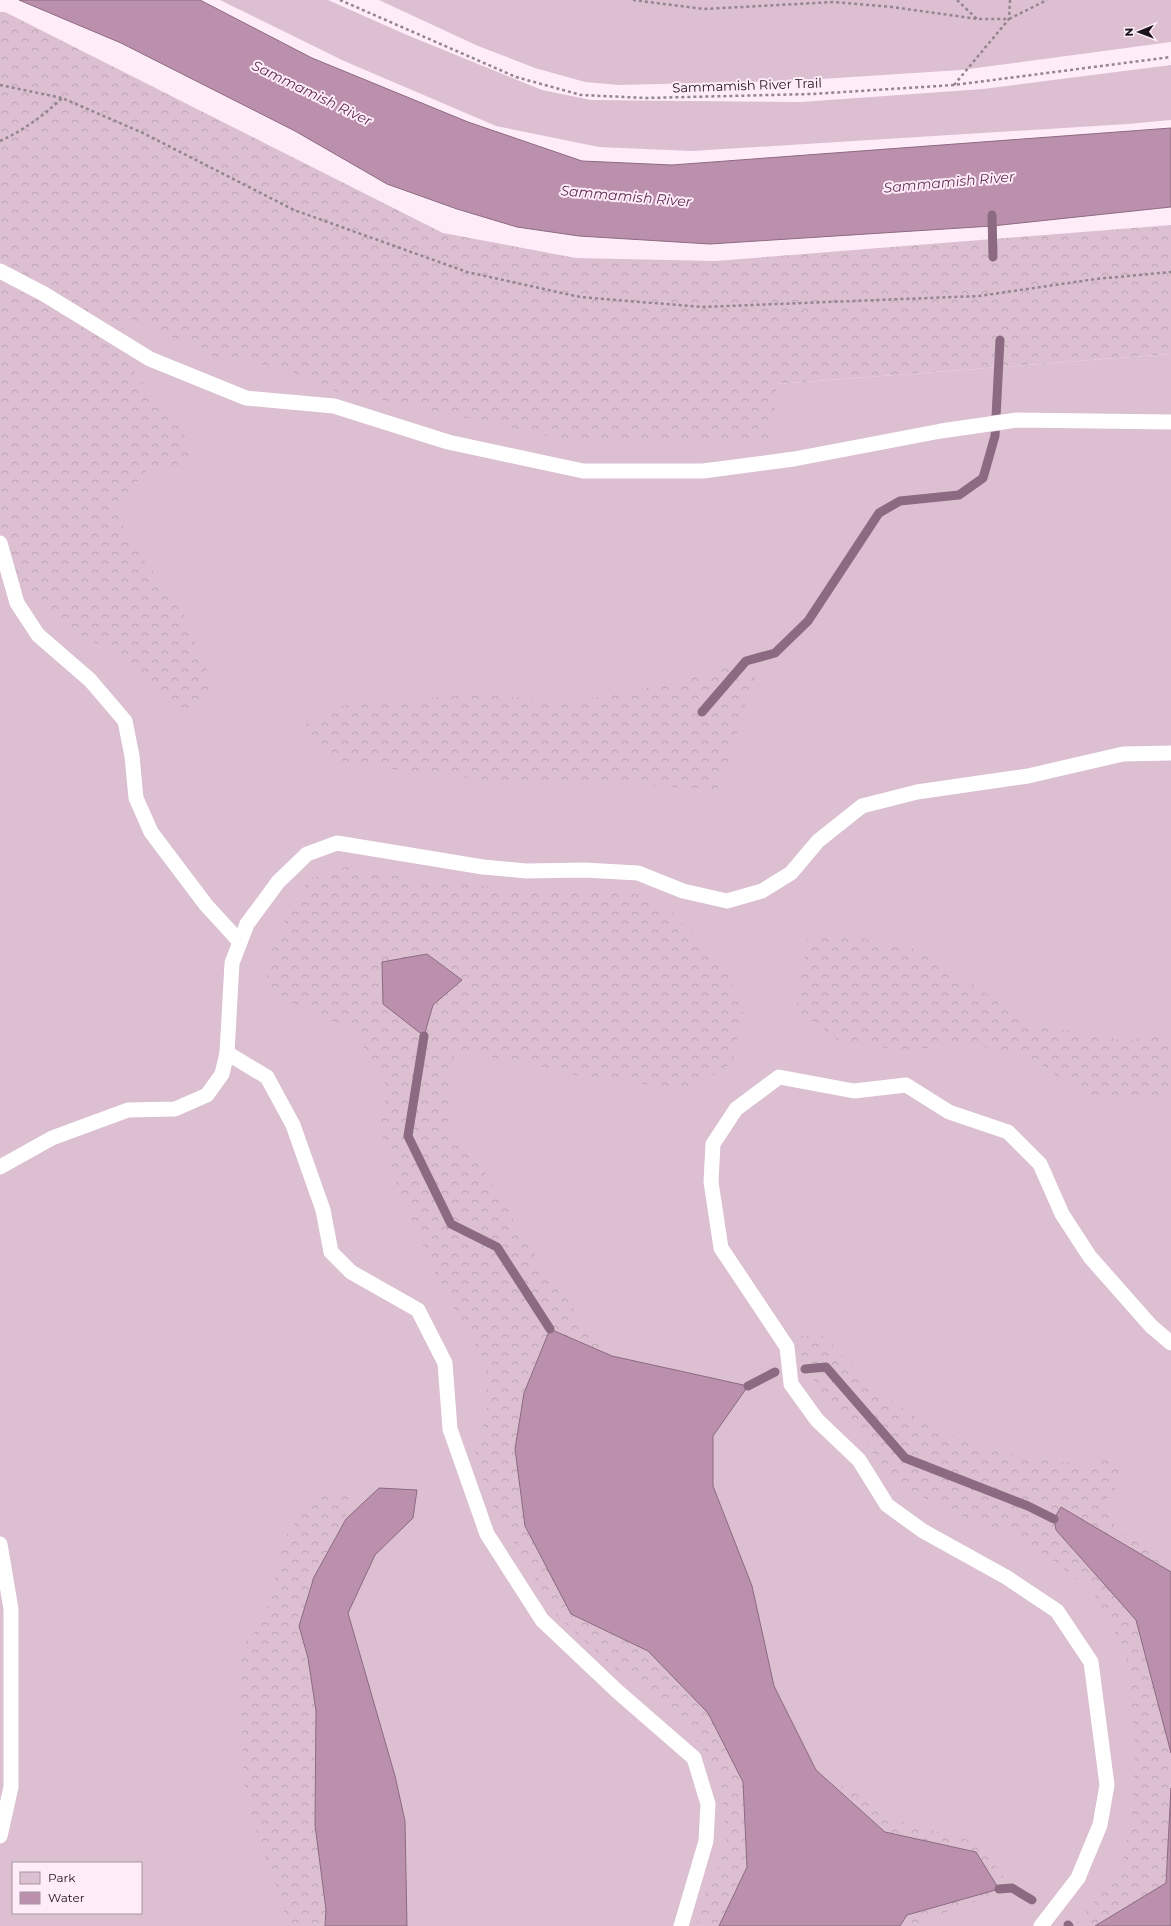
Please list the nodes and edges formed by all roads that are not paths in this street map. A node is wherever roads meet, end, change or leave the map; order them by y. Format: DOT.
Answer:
graph roads {
  1 [pos="0,271"];
  2 [pos="1171,422"];
  3 [pos="0,543"];
  4 [pos="1171,753"];
  5 [pos="240,942"];
  6 [pos="226,1053"];
  7 [pos="0,1167"];
  8 [pos="1171,1343"];
  9 [pos="0,1544"];
  10 [pos="0,1836"];
  11 [pos="682,1926"];
  12 [pos="1041,1926"];
  1 -- 2 [label="lane"];
  3 -- 5 [label="lane"];
  4 -- 5 [label="lane"];
  5 -- 6 [label="lane"];
  6 -- 7 [label="lane"];
  6 -- 11 [label="lane"];
  8 -- 12 [label="lane"];
  9 -- 10 [label="lane"];
}
